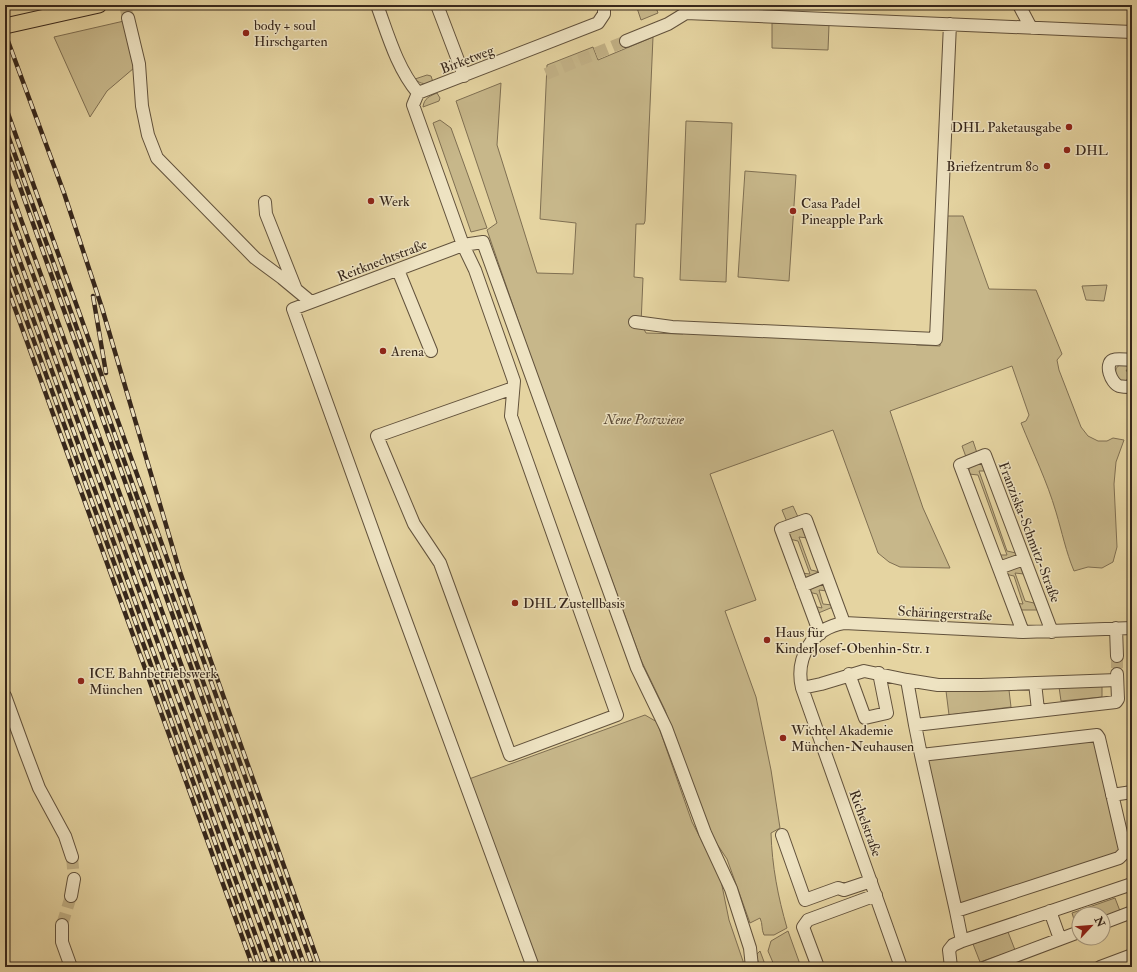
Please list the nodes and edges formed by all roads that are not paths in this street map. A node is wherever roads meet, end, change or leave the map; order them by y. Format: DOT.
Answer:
graph roads {
  1 [pos="99,5"];
  2 [pos="377,5"];
  3 [pos="436,5"];
  4 [pos="604,5"];
  5 [pos="1019,5"];
  6 [pos="777,11"];
  7 [pos="128,18"];
  8 [pos="950,24"];
  9 [pos="5,26"];
  10 [pos="1032,28"];
  11 [pos="1132,32"];
  12 [pos="626,41"];
  13 [pos="464,76"];
  14 [pos="418,92"];
  15 [pos="265,202"];
  16 [pos="463,245"];
  17 [pos="398,270"];
  18 [pos="296,288"];
  19 [pos="311,302"];
  20 [pos="635,322"];
  21 [pos="431,352"];
  22 [pos="1132,360"];
  23 [pos="1132,387"];
  24 [pos="513,388"];
  25 [pos="1024,559"];
  26 [pos="999,568"];
  27 [pos="826,576"];
  28 [pos="802,586"];
  29 [pos="844,623"];
  30 [pos="1116,628"];
  31 [pos="1132,628"];
  32 [pos="1023,632"];
  33 [pos="1052,632"];
  34 [pos="820,634"];
  35 [pos="1117,656"];
  36 [pos="879,673"];
  37 [pos="849,674"];
  38 [pos="906,680"];
  39 [pos="1035,683"];
  40 [pos="802,688"];
  41 [pos="5,696"];
  42 [pos="1038,710"];
  43 [pos="915,725"];
  44 [pos="921,755"];
  45 [pos="1132,792"];
  46 [pos="1112,794"];
  47 [pos="782,835"];
  48 [pos="72,857"];
  49 [pos="74,879"];
  50 [pos="871,881"];
  51 [pos="1132,884"];
  52 [pos="876,895"];
  53 [pos="71,896"];
  54 [pos="956,911"];
  55 [pos="1050,911"];
  56 [pos="1132,912"];
  57 [pos="1111,920"];
  58 [pos="62,925"];
  59 [pos="1071,935"];
  60 [pos="1060,939"];
  61 [pos="962,941"];
  62 [pos="1132,955"];
  63 [pos="71,967"];
  64 [pos="533,967"];
  65 [pos="752,967"];
  66 [pos="818,967"];
  67 [pos="901,967"];
  68 [pos="951,967"];
  69 [pos="986,967"];
  70 [pos="1100,967"];
  1 -- 9 [label="main road"];
  2 -- 14 [label="street"];
  3 -- 13 [label="street"];
  4 -- 13 [label="street, Birketweg"];
  5 -- 10 [label="street"];
  6 -- 8 [label="street"];
  6 -- 12 [label="street"];
  7 -- 18 [label="street"];
  8 -- 10 [label="street"];
  8 -- 20 [label="street"];
  10 -- 11 [label="street"];
  13 -- 14 [label="street, Birketweg"];
  14 -- 16 [label="street"];
  15 -- 18 [label="street"];
  16 -- 17 [label="street, Reitknechtstraße"];
  16 -- 24 [label="street"];
  16 -- 65 [label="street, Reitknechtstraße"];
  17 -- 19 [label="street, Reitknechtstraße"];
  17 -- 21 [label="street"];
  18 -- 19 [label="street"];
  19 -- 64 [label="street, Reitknechtstraße"];
  22 -- 23 [label="street"];
  24 -- 24 [label="street"];
  25 -- 26 [label="street"];
  25 -- 26 [label="street, Franziska-Schmitz-Straße"];
  25 -- 33 [label="street, Franziska-Schmitz-Straße"];
  26 -- 32 [label="street, Franziska-Schmitz-Straße"];
  27 -- 28 [label="street"];
  27 -- 28 [label="street"];
  27 -- 29 [label="street"];
  28 -- 34 [label="street"];
  29 -- 32 [label="street, Schäringerstraße"];
  29 -- 34 [label="street, Schäringerstraße"];
  30 -- 31 [label="street, Schäringerstraße"];
  30 -- 33 [label="street, Schäringerstraße"];
  30 -- 35 [label="street"];
  32 -- 33 [label="street, Schäringerstraße"];
  34 -- 40 [label="street, Schäringerstraße"];
  36 -- 37 [label="street"];
  36 -- 37 [label="street"];
  36 -- 38 [label="street"];
  37 -- 40 [label="street"];
  38 -- 39 [label="street"];
  38 -- 43 [label="street"];
  39 -- 42 [label="street"];
  39 -- 42 [label="street"];
  40 -- 50 [label="street, Richelstraße"];
  41 -- 48 [label="street"];
  42 -- 43 [label="street"];
  43 -- 44 [label="street"];
  44 -- 46 [label="street"];
  44 -- 54 [label="street"];
  45 -- 46 [label="street"];
  46 -- 54 [label="street"];
  47 -- 50 [label="street"];
  49 -- 53 [label="street"];
  50 -- 52 [label="street, Richelstraße"];
  51 -- 55 [label="street"];
  52 -- 66 [label="street"];
  52 -- 67 [label="street, Richelstraße"];
  54 -- 61 [label="street"];
  55 -- 60 [label="street"];
  55 -- 61 [label="street"];
  56 -- 57 [label="street"];
  58 -- 63 [label="street"];
  59 -- 60 [label="street"];
  60 -- 69 [label="street"];
  61 -- 68 [label="street"];
  62 -- 70 [label="street"];
}
